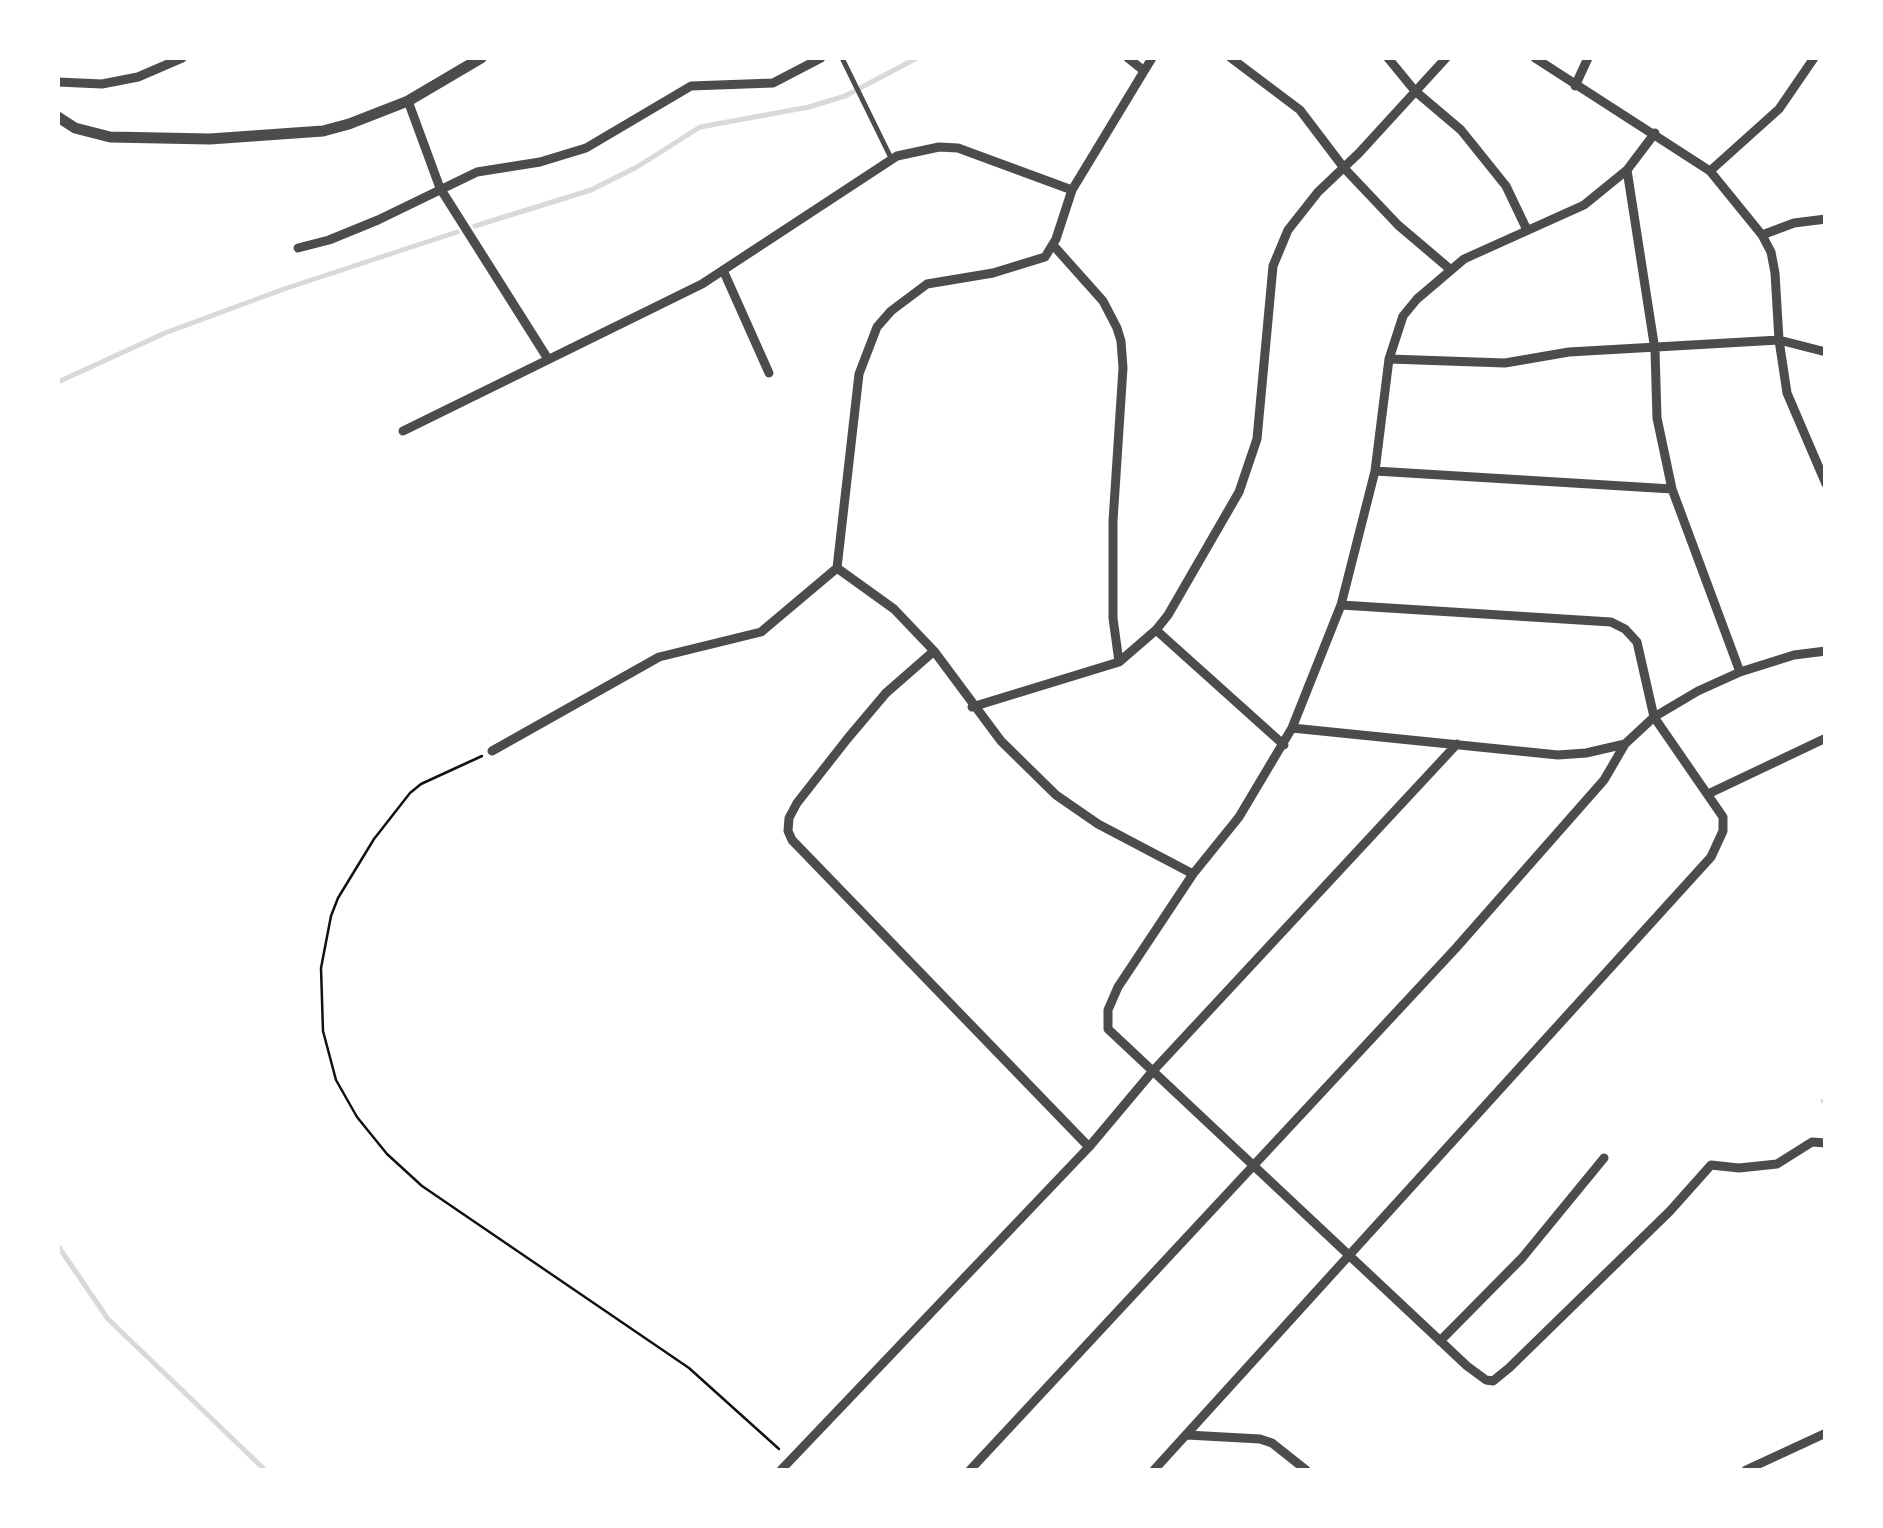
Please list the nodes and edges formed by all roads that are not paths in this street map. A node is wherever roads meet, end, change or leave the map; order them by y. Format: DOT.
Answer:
graph roads {
  1 [pos="182,58"];
  2 [pos="481,58"];
  3 [pos="821,58"];
  4 [pos="842,58"];
  5 [pos="1128,58"];
  6 [pos="1152,58"];
  7 [pos="1231,58"];
  8 [pos="1388,58"];
  9 [pos="1446,58"];
  10 [pos="1535,58"];
  11 [pos="1588,58"];
  12 [pos="1814,58"];
  13 [pos="1143,70"];
  14 [pos="58,82"];
  15 [pos="1576,86"];
  16 [pos="1416,90"];
  17 [pos="408,101"];
  18 [pos="58,117"];
  19 [pos="1656,133"];
  20 [pos="892,160"];
  21 [pos="1344,168"];
  22 [pos="1627,170"];
  23 [pos="1710,171"];
  24 [pos="440,188"];
  25 [pos="1072,190"];
  26 [pos="1826,219"];
  27 [pos="1527,230"];
  28 [pos="1762,235"];
  29 [pos="1053,245"];
  30 [pos="298,248"];
  31 [pos="723,270"];
  32 [pos="1451,270"];
  33 [pos="1779,340"];
  34 [pos="1654,350"];
  35 [pos="1826,352"];
  36 [pos="548,359"];
  37 [pos="1389,359"];
  38 [pos="769,372"];
  39 [pos="403,431"];
  40 [pos="1375,471"];
  41 [pos="1826,484"];
  42 [pos="1672,489"];
  43 [pos="837,568"];
  44 [pos="1340,605"];
  45 [pos="1156,630"];
  46 [pos="934,651"];
  47 [pos="1826,651"];
  48 [pos="1119,662"];
  49 [pos="1740,672"];
  50 [pos="972,707"];
  51 [pos="1654,717"];
  52 [pos="1292,728"];
  53 [pos="1826,738"];
  54 [pos="1457,744"];
  55 [pos="1625,744"];
  56 [pos="1284,746"];
  57 [pos="492,751"];
  58 [pos="1708,794"];
  59 [pos="1192,874"];
  60 [pos="1152,1072"];
  61 [pos="1826,1143"];
  62 [pos="1089,1147"];
  63 [pos="1604,1158"];
  64 [pos="1255,1165"];
  65 [pos="1351,1257"];
  66 [pos="1440,1341"];
  67 [pos="1826,1433"];
  68 [pos="1187,1435"];
  69 [pos="791,1460"];
  70 [pos="781,1470"];
  71 [pos="803,1470"];
  72 [pos="970,1470"];
  73 [pos="1154,1470"];
  74 [pos="1306,1470"];
  75 [pos="1746,1470"];
  1 -- 14 [label="street"];
  2 -- 17 [label="street"];
  3 -- 24 [label="street"];
  4 -- 20 [label="lane"];
  5 -- 13 [label="street"];
  6 -- 13 [label="street"];
  7 -- 21 [label="street"];
  8 -- 16 [label="street"];
  9 -- 16 [label="street"];
  10 -- 15 [label="street"];
  11 -- 15 [label="street"];
  12 -- 23 [label="street"];
  13 -- 25 [label="street"];
  15 -- 19 [label="street"];
  16 -- 21 [label="street"];
  16 -- 27 [label="street"];
  17 -- 18 [label="street"];
  17 -- 24 [label="street"];
  19 -- 22 [label="street"];
  19 -- 23 [label="street"];
  20 -- 25 [label="street"];
  20 -- 31 [label="street"];
  21 -- 32 [label="street"];
  21 -- 45 [label="street"];
  22 -- 27 [label="street"];
  22 -- 34 [label="street"];
  23 -- 28 [label="street"];
  24 -- 30 [label="street"];
  24 -- 36 [label="street"];
  25 -- 29 [label="street"];
  26 -- 28 [label="street"];
  27 -- 32 [label="street"];
  28 -- 33 [label="street"];
  29 -- 43 [label="street"];
  29 -- 48 [label="street"];
  31 -- 36 [label="street"];
  31 -- 38 [label="street"];
  32 -- 37 [label="street"];
  33 -- 34 [label="street"];
  33 -- 35 [label="street"];
  33 -- 41 [label="street"];
  34 -- 37 [label="street"];
  34 -- 42 [label="street"];
  36 -- 39 [label="street"];
  37 -- 40 [label="street"];
  40 -- 42 [label="street"];
  40 -- 44 [label="street"];
  42 -- 49 [label="street"];
  43 -- 46 [label="street"];
  43 -- 57 [label="street"];
  44 -- 51 [label="street"];
  44 -- 52 [label="street"];
  45 -- 48 [label="street"];
  45 -- 56 [label="street"];
  46 -- 50 [label="street"];
  46 -- 62 [label="street"];
  47 -- 49 [label="street"];
  48 -- 50 [label="street"];
  49 -- 51 [label="street"];
  50 -- 59 [label="street"];
  51 -- 55 [label="street"];
  51 -- 58 [label="street"];
  52 -- 54 [label="street"];
  52 -- 56 [label="street"];
  53 -- 58 [label="street"];
  54 -- 55 [label="street"];
  54 -- 60 [label="street"];
  55 -- 64 [label="street"];
  56 -- 59 [label="street"];
  58 -- 65 [label="street"];
  59 -- 60 [label="street"];
  60 -- 62 [label="street"];
  60 -- 64 [label="street"];
  61 -- 66 [label="street"];
  62 -- 69 [label="street"];
  63 -- 66 [label="street"];
  64 -- 65 [label="street"];
  64 -- 72 [label="street"];
  65 -- 66 [label="street"];
  65 -- 68 [label="street"];
  67 -- 75 [label="street"];
  68 -- 73 [label="street"];
  68 -- 74 [label="street"];
  69 -- 70 [label="street"];
  69 -- 71 [label="street"];
}
